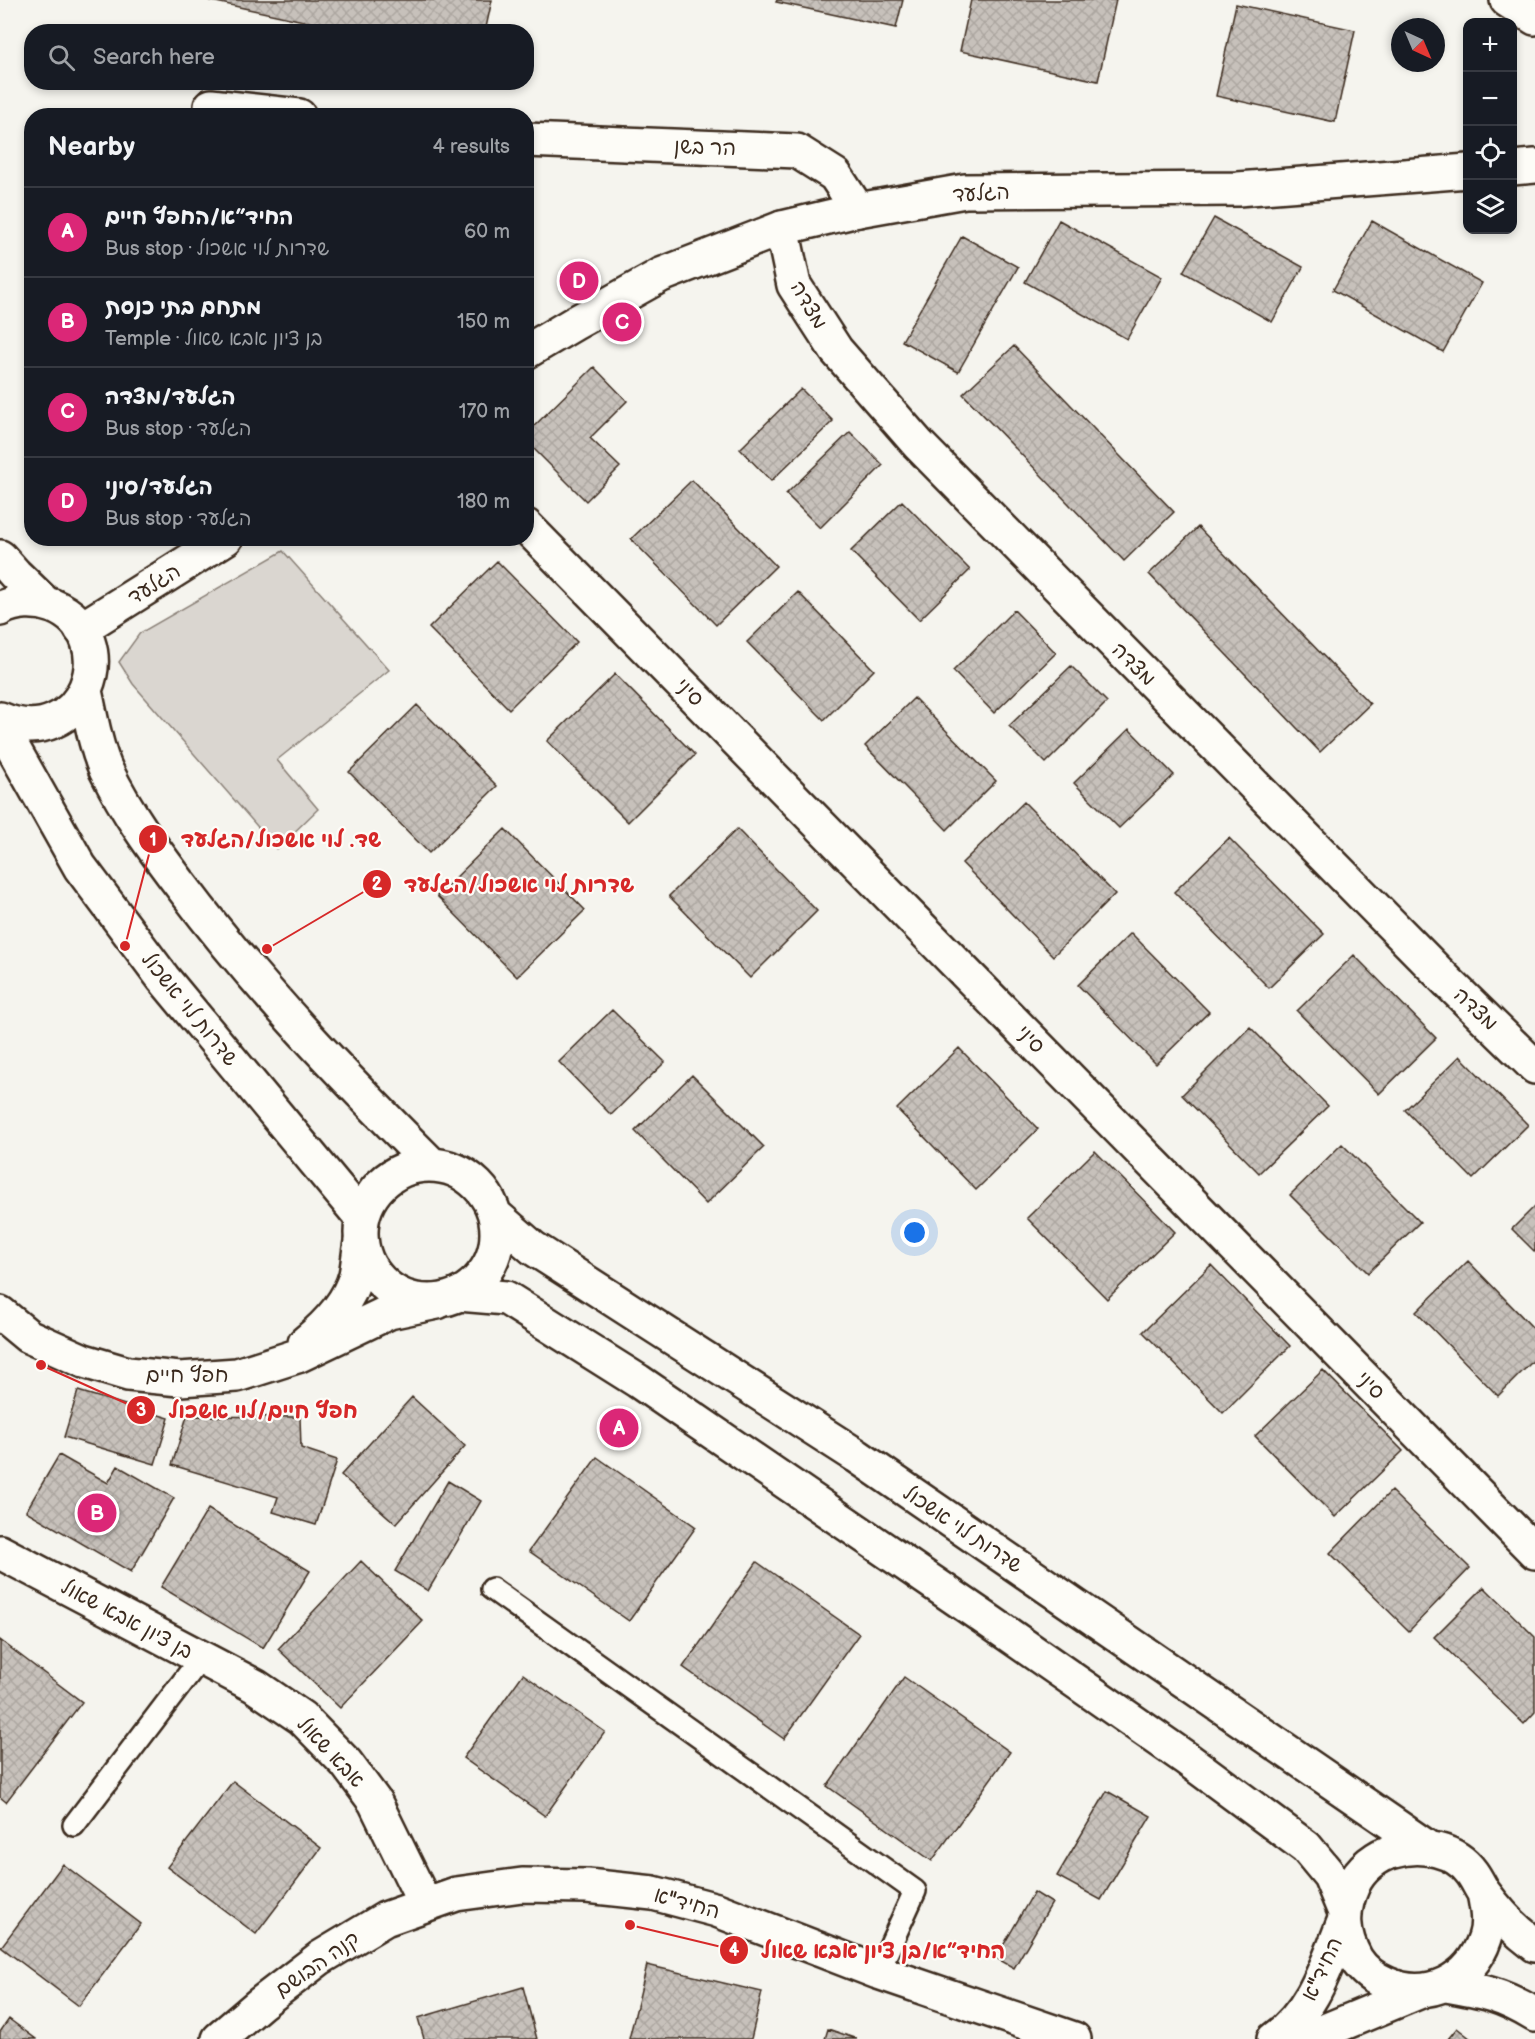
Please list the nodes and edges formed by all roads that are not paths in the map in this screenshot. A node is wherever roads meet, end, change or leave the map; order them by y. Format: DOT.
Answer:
graph roads {
  1 [pos="1507,0"];
  2 [pos="1535,18"];
  3 [pos="211,106"];
  4 [pos="229,108"];
  5 [pos="534,140"];
  6 [pos="1535,166"];
  7 [pos="1517,168"];
  8 [pos="1463,171"];
  9 [pos="858,210"];
  10 [pos="782,228"];
  11 [pos="534,347"];
  12 [pos="534,534"];
  13 [pos="213,546"];
  14 [pos="0,557"];
  15 [pos="45,603"];
  16 [pos="0,609"];
  17 [pos="81,629"];
  18 [pos="85,691"];
  19 [pos="0,719"];
  20 [pos="0,725"];
  21 [pos="1535,1067"];
  22 [pos="432,1165"];
  23 [pos="495,1215"];
  24 [pos="361,1230"];
  25 [pos="448,1298"];
  26 [pos="0,1313"];
  27 [pos="279,1362"];
  28 [pos="0,1552"];
  29 [pos="1535,1552"];
  30 [pos="492,1589"];
  31 [pos="201,1658"];
  32 [pos="255,1686"];
  33 [pos="74,1824"];
  34 [pos="1428,1848"];
  35 [pos="1484,1893"];
  36 [pos="425,1905"];
  37 [pos="1344,1916"];
  38 [pos="1535,1946"];
  39 [pos="878,1972"];
  40 [pos="1433,1988"];
  41 [pos="1535,2015"];
  42 [pos="219,2039"];
  43 [pos="1074,2039"];
  44 [pos="1274,2039"];
  45 [pos="1305,2039"];
  1 -- 2 [label="street"];
  3 -- 4 [label="street"];
  5 -- 9 [label="street, הר בשן"];
  6 -- 7 [label="street"];
  8 -- 9 [label="street, הגלעד"];
  9 -- 10 [label="street, הגלעד"];
  10 -- 11 [label="street, הגלעד"];
  10 -- 21 [label="street, מצדה"];
  12 -- 29 [label="street, סיני"];
  13 -- 17 [label="street, הגלעד"];
  14 -- 15 [label="street"];
  15 -- 16 [label="street"];
  15 -- 17 [label="street"];
  17 -- 18 [label="street"];
  18 -- 19 [label="street"];
  18 -- 22 [label="street"];
  20 -- 24 [label="street, שדרות לוי אשכול"];
  22 -- 23 [label="street"];
  22 -- 24 [label="street"];
  23 -- 25 [label="street"];
  23 -- 34 [label="street, שדרות לוי אשכול"];
  24 -- 25 [label="street"];
  24 -- 27 [label="street, חפץ חיים"];
  25 -- 27 [label="street, חפץ חיים"];
  25 -- 37 [label="street"];
  26 -- 27 [label="street, חפץ חיים"];
  28 -- 31 [label="street, בן ציון אבא שאול"];
  30 -- 39 [label="lane"];
  31 -- 32 [label="street, בן ציון אבא שאול"];
  31 -- 33 [label="lane"];
  32 -- 36 [label="street, אבא שאול"];
  34 -- 35 [label="street"];
  34 -- 37 [label="street"];
  35 -- 38 [label="street"];
  35 -- 40 [label="street"];
  36 -- 39 [label="street, החיד\"א"];
  36 -- 42 [label="street, קנה הבושם"];
  37 -- 40 [label="street"];
  37 -- 44 [label="street, החיד\"א"];
  39 -- 43 [label="street, החיד\"א"];
  40 -- 41 [label="street"];
  40 -- 45 [label="street, החיד\"א"];
}
